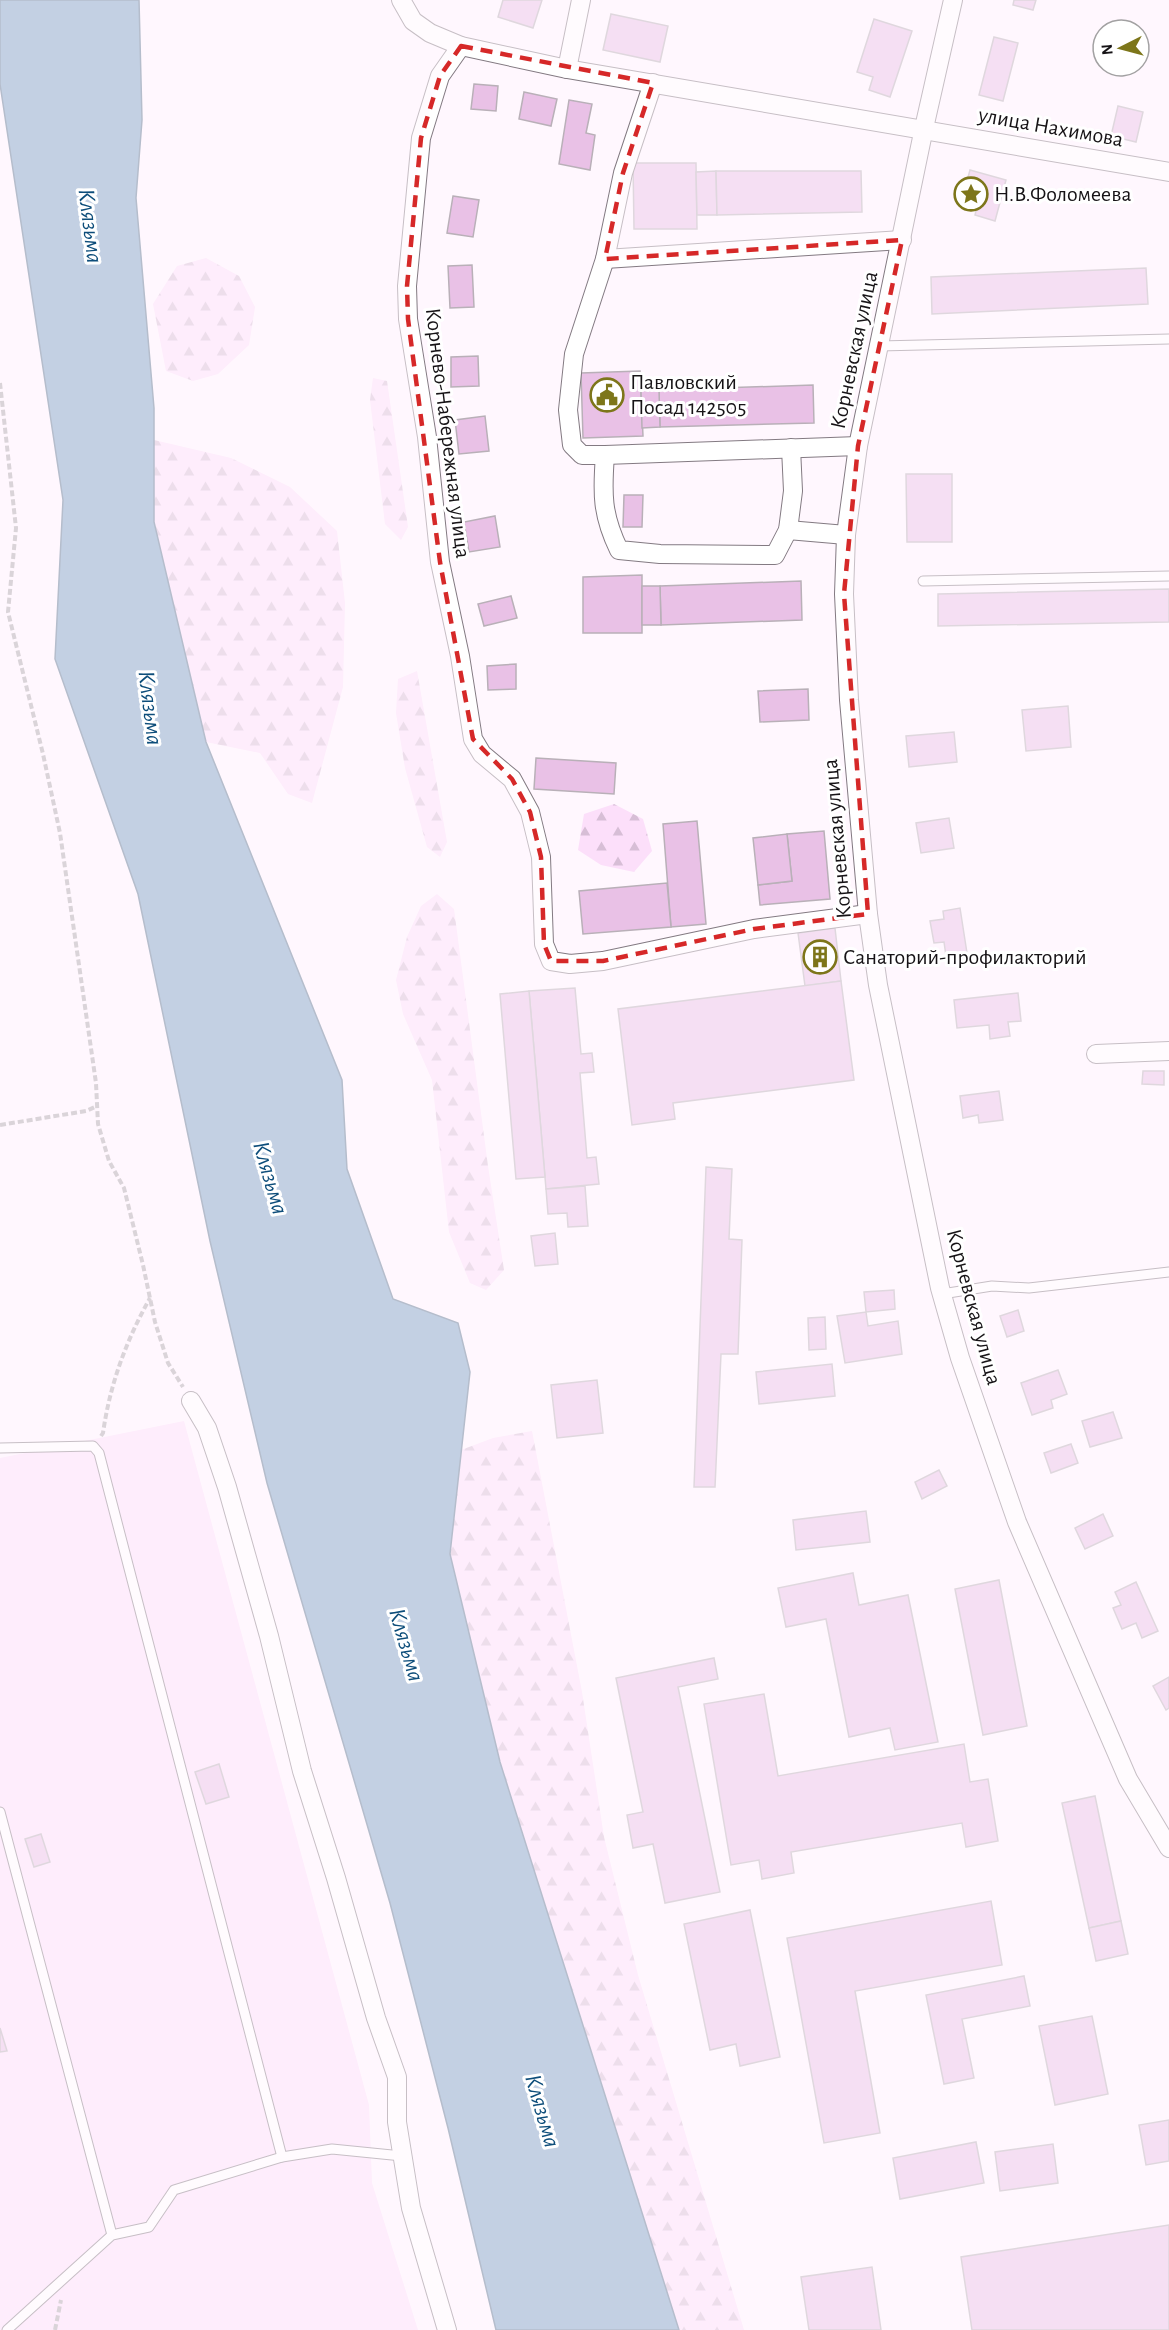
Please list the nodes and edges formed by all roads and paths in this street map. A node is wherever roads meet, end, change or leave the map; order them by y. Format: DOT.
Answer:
graph roads {
  1 [pos="401,0"];
  2 [pos="582,0"];
  3 [pos="953,0"];
  4 [pos="461,46"];
  5 [pos="567,69"];
  6 [pos="653,83"];
  7 [pos="924,128"];
  8 [pos="1169,172"];
  9 [pos="902,240"];
  10 [pos="604,259"];
  11 [pos="1169,339"];
  12 [pos="879,346"];
  13 [pos="0,383"];
  14 [pos="858,446"];
  15 [pos="791,448"];
  16 [pos="605,455"];
  17 [pos="788,530"];
  18 [pos="846,535"];
  19 [pos="1169,576"];
  20 [pos="923,581"];
  21 [pos="867,914"];
  22 [pos="1169,1051"];
  23 [pos="1096,1054"];
  24 [pos="97,1106"];
  25 [pos="0,1125"];
  26 [pos="1169,1272"];
  27 [pos="942,1294"];
  28 [pos="150,1298"];
  29 [pos="191,1401"];
  30 [pos="98,1439"];
  31 [pos="0,1448"];
  32 [pos="0,1812"];
  33 [pos="1169,1848"];
  34 [pos="402,2156"];
  35 [pos="282,2157"];
  36 [pos="112,2235"];
  37 [pos="7,2330"];
  38 [pos="447,2330"];
  1 -- 4 [label="street"];
  2 -- 5 [label="street"];
  3 -- 7 [label="street, Корневская улица"];
  4 -- 5 [label="street"];
  4 -- 21 [label="street, Корнево-Набережная улица"];
  5 -- 6 [label="street, улица Нахимова"];
  6 -- 7 [label="street, улица Нахимова"];
  6 -- 10 [label="street"];
  7 -- 8 [label="street, улица Нахимова"];
  7 -- 9 [label="street, Корневская улица"];
  9 -- 10 [label="street"];
  9 -- 12 [label="street, Корневская улица"];
  10 -- 16 [label="street"];
  11 -- 12 [label="lane"];
  12 -- 14 [label="street, Корневская улица"];
  13 -- 24 [label="path"];
  14 -- 15 [label="street"];
  14 -- 18 [label="street, Корневская улица"];
  15 -- 16 [label="street"];
  15 -- 17 [label="street"];
  16 -- 17 [label="street"];
  17 -- 18 [label="street"];
  18 -- 21 [label="street, Корневская улица"];
  19 -- 20 [label="lane"];
  21 -- 27 [label="street, Корневская улица"];
  22 -- 23 [label="street"];
  24 -- 25 [label="path"];
  24 -- 28 [label="path"];
  26 -- 27 [label="lane"];
  27 -- 33 [label="street, Корневская улица"];
  28 -- 29 [label="path"];
  28 -- 30 [label="path"];
  29 -- 34 [label="street"];
  31 -- 35 [label="lane"];
  32 -- 36 [label="lane"];
  34 -- 35 [label="lane"];
  34 -- 38 [label="street"];
  35 -- 36 [label="lane"];
  36 -- 37 [label="lane"];
}
